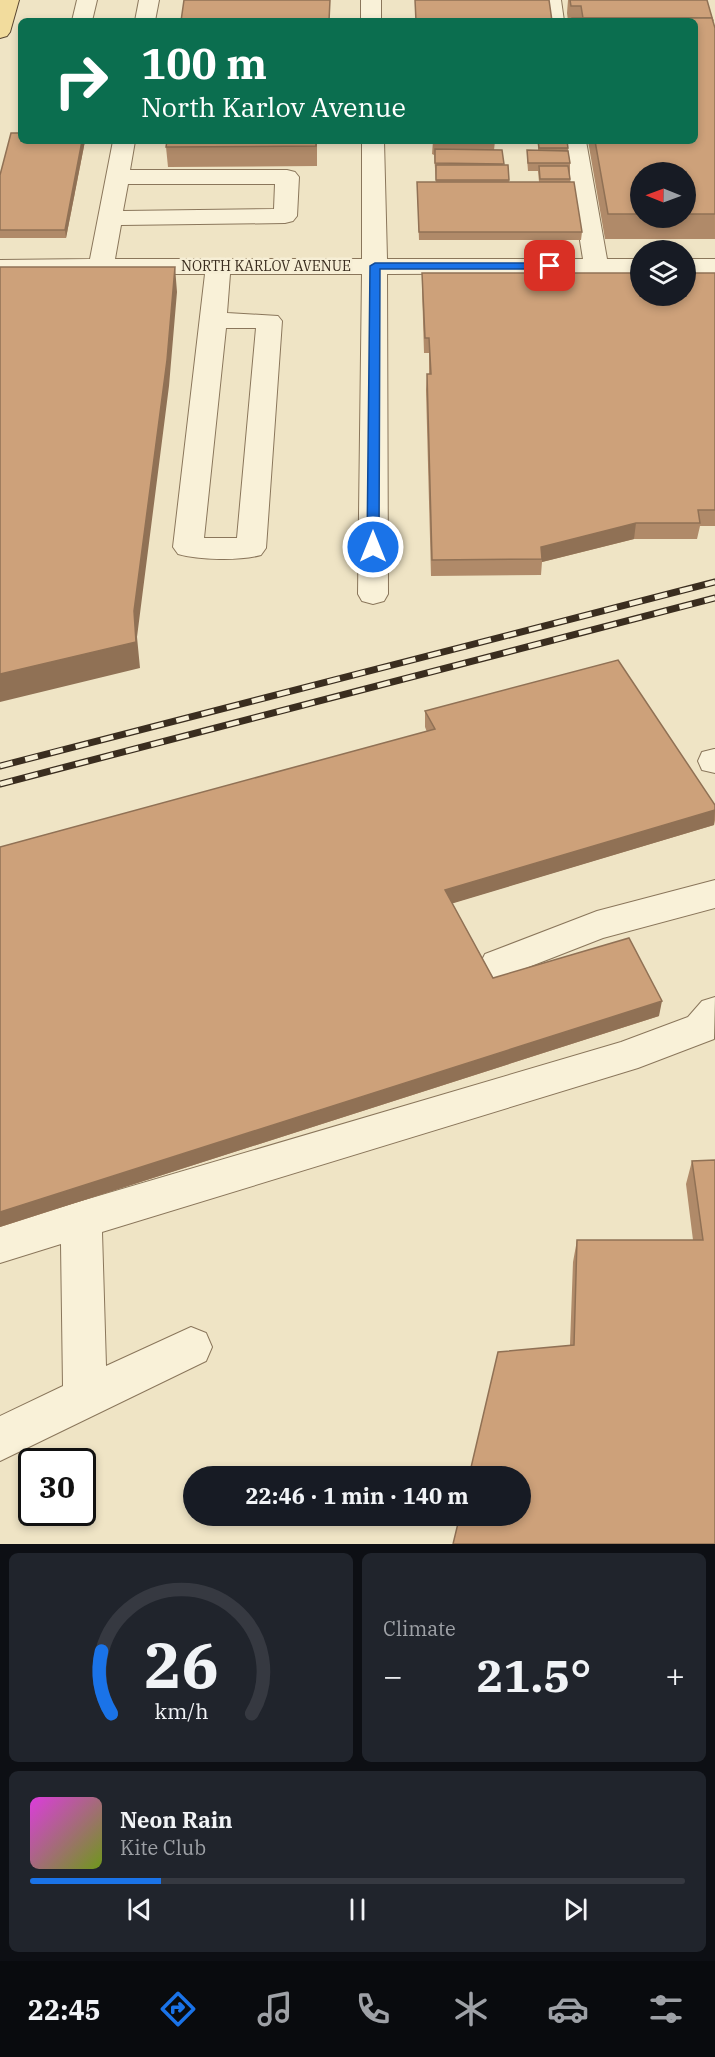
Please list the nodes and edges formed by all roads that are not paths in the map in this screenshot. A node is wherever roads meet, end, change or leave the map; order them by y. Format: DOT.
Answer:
graph roads {
  1 [pos="9,0"];
  2 [pos="87,0"];
  3 [pos="149,0"];
  4 [pos="371,0"];
  5 [pos="551,0"];
  6 [pos="83,18"];
  7 [pos="146,18"];
  8 [pos="371,18"];
  9 [pos="554,18"];
  10 [pos="0,32"];
  11 [pos="123,144"];
  12 [pos="373,144"];
  13 [pos="576,144"];
  14 [pos="117,177"];
  15 [pos="110,218"];
  16 [pos="218,266"];
  17 [pos="375,266"];
  18 [pos="596,266"];
  19 [pos="630,266"];
  20 [pos="696,266"];
  21 [pos="715,266"];
  22 [pos="0,267"];
  23 [pos="101,267"];
  24 [pos="214,320"];
  25 [pos="373,594"];
  26 [pos="715,894"];
  27 [pos="498,964"];
  28 [pos="715,1012"];
  29 [pos="81,1220"];
  30 [pos="0,1244"];
  31 [pos="192,1347"];
  32 [pos="85,1398"];
  33 [pos="0,1439"];
  1 -- 10 [label="main road"];
  2 -- 6 [label="street"];
  3 -- 7 [label="street"];
  4 -- 8 [label="street"];
  5 -- 9 [label="street"];
  11 -- 14 [label="street"];
  12 -- 17 [label="street"];
  13 -- 18 [label="street"];
  14 -- 15 [label="street"];
  14 -- 15 [label="street"];
  15 -- 23 [label="street"];
  16 -- 17 [label="street, NORTH KARLOV AVENUE"];
  16 -- 23 [label="street, NORTH KARLOV AVENUE"];
  16 -- 24 [label="street"];
  17 -- 18 [label="street, NORTH KARLOV AVENUE"];
  17 -- 25 [label="street"];
  18 -- 19 [label="street, NORTH KARLOV AVENUE"];
  20 -- 21 [label="street"];
  22 -- 23 [label="street, NORTH KARLOV AVENUE"];
  24 -- 24 [label="street"];
  26 -- 27 [label="street"];
  28 -- 29 [label="street"];
  29 -- 30 [label="street"];
  29 -- 32 [label="street"];
  31 -- 32 [label="street"];
  32 -- 33 [label="street"];
}
